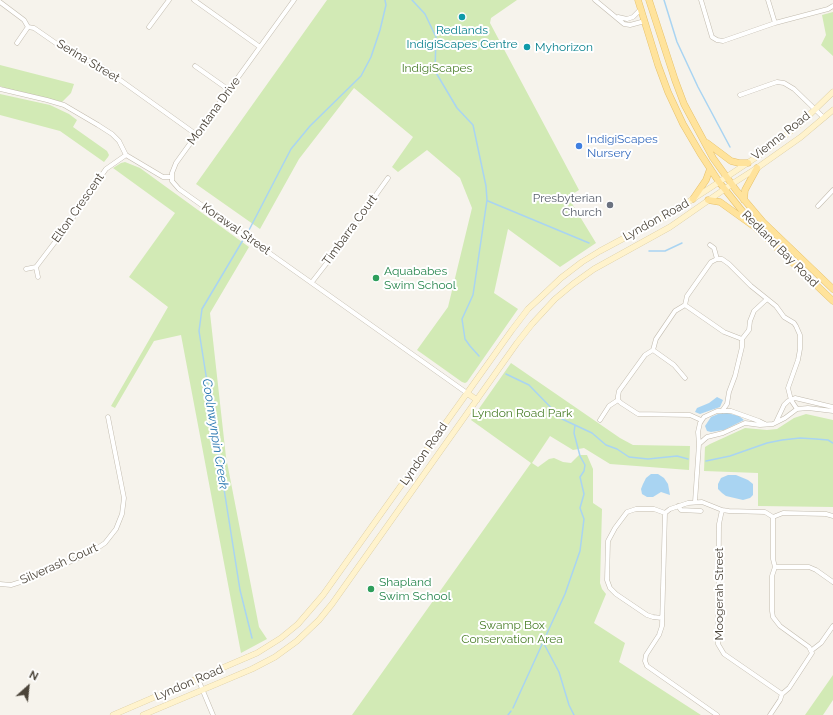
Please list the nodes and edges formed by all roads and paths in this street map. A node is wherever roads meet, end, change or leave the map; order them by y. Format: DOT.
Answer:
graph roads {
  1 [pos="169,0"];
  2 [pos="194,0"];
  3 [pos="294,0"];
  4 [pos="595,0"];
  5 [pos="638,0"];
  6 [pos="649,0"];
  7 [pos="701,0"];
  8 [pos="768,0"];
  9 [pos="0,2"];
  10 [pos="833,6"];
  11 [pos="653,13"];
  12 [pos="643,15"];
  13 [pos="616,16"];
  14 [pos="775,23"];
  15 [pos="28,26"];
  16 [pos="149,27"];
  17 [pos="17,43"];
  18 [pos="260,47"];
  19 [pos="195,66"];
  20 [pos="0,89"];
  21 [pos="229,90"];
  22 [pos="833,92"];
  23 [pos="740,95"];
  24 [pos="815,110"];
  25 [pos="833,110"];
  26 [pos="824,118"];
  27 [pos="197,135"];
  28 [pos="704,141"];
  29 [pos="126,155"];
  30 [pos="748,163"];
  31 [pos="757,168"];
  32 [pos="710,169"];
  33 [pos="172,177"];
  34 [pos="726,177"];
  35 [pos="388,178"];
  36 [pos="720,182"];
  37 [pos="732,184"];
  38 [pos="725,189"];
  39 [pos="833,190"];
  40 [pos="693,199"];
  41 [pos="708,200"];
  42 [pos="744,200"];
  43 [pos="818,206"];
  44 [pos="755,227"];
  45 [pos="710,245"];
  46 [pos="717,259"];
  47 [pos="36,267"];
  48 [pos="26,269"];
  49 [pos="38,277"];
  50 [pos="312,282"];
  51 [pos="833,289"];
  52 [pos="826,294"];
  53 [pos="767,300"];
  54 [pos="833,301"];
  55 [pos="684,305"];
  56 [pos="833,305"];
  57 [pos="742,339"];
  58 [pos="653,350"];
  59 [pos="685,378"];
  60 [pos="467,393"];
  61 [pos="477,400"];
  62 [pos="618,400"];
  63 [pos="791,400"];
  64 [pos="727,404"];
  65 [pos="833,407"];
  66 [pos="797,409"];
  67 [pos="722,411"];
  68 [pos="731,411"];
  69 [pos="833,411"];
  70 [pos="108,417"];
  71 [pos="600,420"];
  72 [pos="702,420"];
  73 [pos="776,423"];
  74 [pos="765,424"];
  75 [pos="698,432"];
  76 [pos="707,437"];
  77 [pos="698,444"];
  78 [pos="695,502"];
  79 [pos="678,506"];
  80 [pos="722,510"];
  81 [pos="701,511"];
  82 [pos="665,513"];
  83 [pos="833,516"];
  84 [pos="773,517"];
  85 [pos="775,567"];
  86 [pos="833,582"];
  87 [pos="0,584"];
  88 [pos="662,618"];
  89 [pos="833,626"];
  90 [pos="812,650"];
  91 [pos="198,679"];
  92 [pos="202,690"];
  93 [pos="782,694"];
  94 [pos="113,715"];
  95 [pos="143,715"];
  96 [pos="213,715"];
  97 [pos="716,715"];
  98 [pos="770,715"];
  1 -- 16 [label="street"];
  2 -- 18 [label="street"];
  3 -- 18 [label="street, Montana Drive"];
  4 -- 13 [label="street"];
  5 -- 12 [label="main road, Redland Bay Road"];
  6 -- 11 [label="main road, Redland Bay Road"];
  7 -- 14 [label="street"];
  8 -- 14 [label="street"];
  9 -- 15 [label="street, Serina Street"];
  10 -- 14 [label="street"];
  11 -- 12 [label="main road"];
  11 -- 28 [label="main road, Redland Bay Road"];
  12 -- 13 [label="street"];
  12 -- 13 [label="street"];
  12 -- 32 [label="main road, Redland Bay Road"];
  15 -- 17 [label="street"];
  15 -- 27 [label="street, Serina Street"];
  18 -- 21 [label="street, Montana Drive"];
  19 -- 21 [label="street"];
  20 -- 29 [label="street"];
  21 -- 27 [label="street, Montana Drive"];
  22 -- 24 [label="main road, Vienna Road"];
  23 -- 24 [label="street"];
  24 -- 26 [label="street"];
  24 -- 30 [label="main road, Vienna Road"];
  25 -- 26 [label="main road, Vienna Road"];
  26 -- 31 [label="main road, Vienna Road"];
  27 -- 33 [label="street, Montana Drive"];
  28 -- 30 [label="main road"];
  28 -- 34 [label="main road, Redland Bay Road"];
  29 -- 33 [label="street"];
  29 -- 47 [label="street, Elton Crescent"];
  30 -- 34 [label="main road, Vienna Road"];
  31 -- 37 [label="main road, Vienna Road"];
  31 -- 42 [label="main road"];
  32 -- 36 [label="main road, Redland Bay Road"];
  32 -- 40 [label="main road"];
  33 -- 50 [label="street, Korawal Street"];
  34 -- 36 [label="main road, Lyndon Road"];
  34 -- 37 [label="main road, Redland Bay Road"];
  35 -- 50 [label="street, Timbarra Court"];
  36 -- 38 [label="main road, Redland Bay Road"];
  36 -- 40 [label="main road, Lyndon Road"];
  37 -- 38 [label="main road, Lyndon Road"];
  37 -- 42 [label="main road, Redland Bay Road"];
  38 -- 41 [label="main road, Lyndon Road"];
  38 -- 44 [label="main road, Redland Bay Road"];
  39 -- 43 [label="street"];
  40 -- 60 [label="main road, Lyndon Road"];
  41 -- 44 [label="main road"];
  41 -- 61 [label="main road, Lyndon Road"];
  42 -- 51 [label="main road, Redland Bay Road"];
  44 -- 52 [label="main road, Redland Bay Road"];
  45 -- 46 [label="street"];
  46 -- 53 [label="street"];
  46 -- 55 [label="street"];
  47 -- 48 [label="street"];
  47 -- 49 [label="street"];
  50 -- 60 [label="street, Korawal Street"];
  52 -- 54 [label="main road, Redland Bay Road"];
  52 -- 56 [label="street"];
  53 -- 57 [label="street"];
  53 -- 63 [label="street"];
  55 -- 57 [label="street"];
  55 -- 58 [label="street"];
  57 -- 64 [label="street"];
  58 -- 59 [label="street"];
  58 -- 62 [label="street"];
  60 -- 61 [label="main road"];
  60 -- 91 [label="main road, Lyndon Road"];
  61 -- 92 [label="main road, Lyndon Road"];
  62 -- 71 [label="street"];
  62 -- 72 [label="street"];
  63 -- 65 [label="street"];
  63 -- 66 [label="street"];
  63 -- 73 [label="street"];
  64 -- 67 [label="street"];
  64 -- 68 [label="street"];
  66 -- 69 [label="street"];
  66 -- 73 [label="street"];
  67 -- 68 [label="street"];
  67 -- 72 [label="street"];
  68 -- 74 [label="street"];
  70 -- 87 [label="street, Silverash Court"];
  72 -- 75 [label="street"];
  73 -- 74 [label="street"];
  74 -- 76 [label="street"];
  75 -- 76 [label="street"];
  75 -- 77 [label="street"];
  76 -- 77 [label="street"];
  77 -- 78 [label="street"];
  78 -- 79 [label="street"];
  78 -- 80 [label="street"];
  79 -- 81 [label="street"];
  79 -- 82 [label="street"];
  80 -- 84 [label="street"];
  80 -- 93 [label="street, Moogerah Street"];
  82 -- 88 [label="street"];
  82 -- 88 [label="street"];
  83 -- 84 [label="street"];
  84 -- 85 [label="street"];
  85 -- 86 [label="street"];
  85 -- 90 [label="street"];
  88 -- 97 [label="street"];
  89 -- 90 [label="street"];
  90 -- 93 [label="street"];
  91 -- 92 [label="street"];
  91 -- 94 [label="main road, Lyndon Road"];
  92 -- 95 [label="main road, Lyndon Road"];
  92 -- 96 [label="street"];
  93 -- 98 [label="street"];
}
